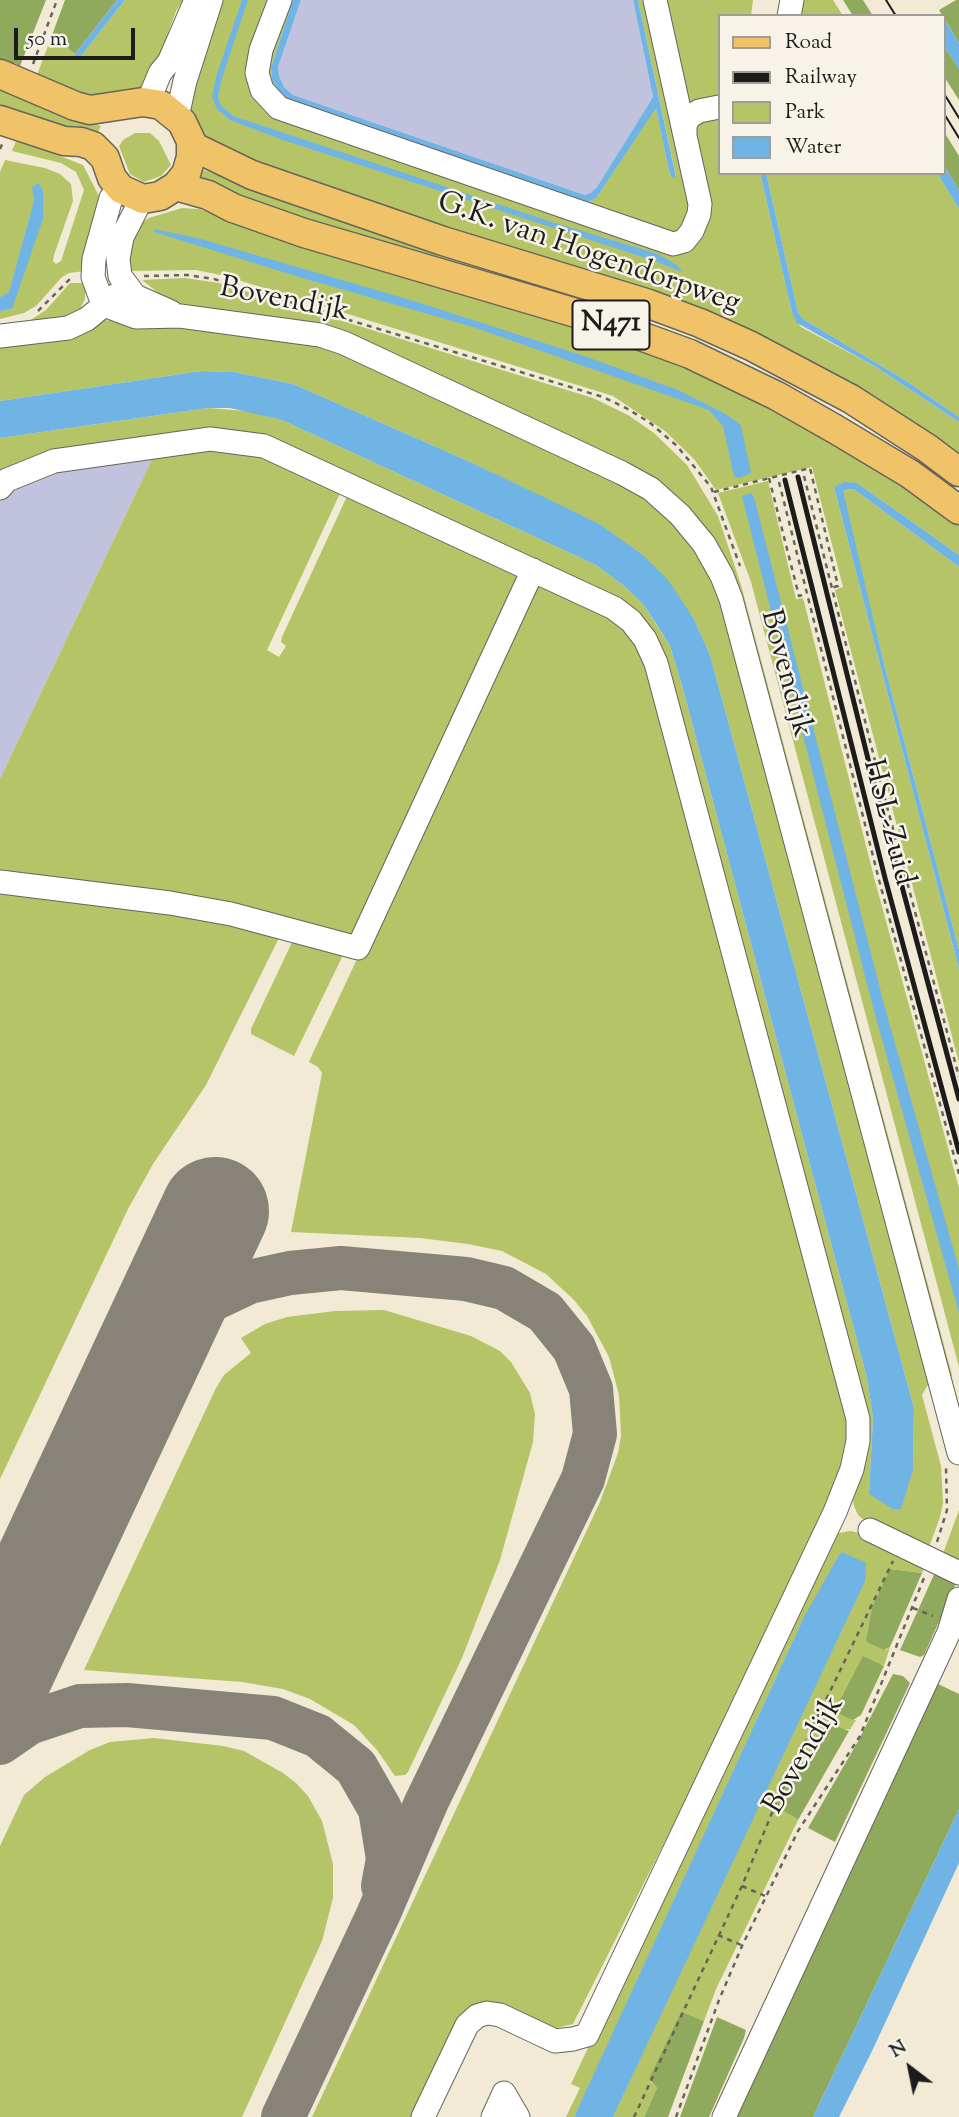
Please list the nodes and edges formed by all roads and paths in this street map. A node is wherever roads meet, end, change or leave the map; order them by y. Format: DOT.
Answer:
graph roads {
  1 [pos="57,0"];
  2 [pos="196,0"];
  3 [pos="211,0"];
  4 [pos="280,0"];
  5 [pos="655,0"];
  6 [pos="32,68"];
  7 [pos="0,74"];
  8 [pos="718,107"];
  9 [pos="146,111"];
  10 [pos="1,131"];
  11 [pos="685,136"];
  12 [pos="0,149"];
  13 [pos="192,152"];
  14 [pos="98,157"];
  15 [pos="178,194"];
  16 [pos="111,198"];
  17 [pos="139,204"];
  18 [pos="93,277"];
  19 [pos="126,286"];
  20 [pos="106,304"];
  21 [pos="36,312"];
  22 [pos="180,316"];
  23 [pos="0,336"];
  24 [pos="959,472"];
  25 [pos="804,476"];
  26 [pos="769,478"];
  27 [pos="779,482"];
  28 [pos="0,488"];
  29 [pos="713,492"];
  30 [pos="959,510"];
  31 [pos="533,570"];
  32 [pos="831,588"];
  33 [pos="806,594"];
  34 [pos="0,882"];
  35 [pos="959,1077"];
  36 [pos="959,1174"];
  37 [pos="952,1459"];
  38 [pos="870,1530"];
  39 [pos="903,1546"];
  40 [pos="930,1561"];
  41 [pos="959,1573"];
  42 [pos="959,1599"];
  43 [pos="954,1635"];
  44 [pos="742,1886"];
  45 [pos="765,1896"];
  46 [pos="718,1936"];
  47 [pos="742,1946"];
  48 [pos="423,2117"];
  49 [pos="493,2117"];
  50 [pos="518,2117"];
  51 [pos="634,2117"];
  52 [pos="676,2117"];
  53 [pos="724,2117"];
  1 -- 6 [label="path"];
  2 -- 9 [label="street"];
  3 -- 9 [label="street"];
  4 -- 11 [label="street"];
  5 -- 11 [label="street"];
  7 -- 9 [label="main road, N471"];
  8 -- 11 [label="street"];
  9 -- 13 [label="main road, N471"];
  9 -- 14 [label="main road"];
  10 -- 12 [label="path"];
  10 -- 14 [label="main road"];
  13 -- 15 [label="main road"];
  13 -- 24 [label="main road, G.K. van Hogendorpweg / N471"];
  14 -- 16 [label="main road"];
  14 -- 17 [label="main road"];
  15 -- 17 [label="main road, N471"];
  15 -- 30 [label="main road, G.K. van Hogendorpweg / N471"];
  16 -- 17 [label="main road"];
  16 -- 18 [label="street"];
  17 -- 19 [label="street"];
  18 -- 20 [label="street"];
  18 -- 21 [label="path"];
  19 -- 20 [label="street"];
  19 -- 22 [label="street, Bovendijk"];
  20 -- 22 [label="street, Bovendijk"];
  20 -- 23 [label="street"];
  22 -- 37 [label="street, Bovendijk"];
  25 -- 32 [label="path, HSL-Zuid"];
  26 -- 29 [label="path"];
  26 -- 32 [label="path"];
  26 -- 33 [label="path"];
  27 -- 33 [label="path, HSL-Zuid"];
  28 -- 31 [label="street"];
  31 -- 34 [label="street"];
  31 -- 48 [label="street"];
  32 -- 35 [label="path, HSL-Zuid"];
  33 -- 36 [label="path, HSL-Zuid"];
  37 -- 40 [label="path, Bovendijk"];
  38 -- 39 [label="street"];
  39 -- 40 [label="street"];
  39 -- 44 [label="path"];
  40 -- 41 [label="street"];
  40 -- 45 [label="path, Bovendijk"];
  42 -- 43 [label="street"];
  43 -- 53 [label="street"];
  44 -- 45 [label="path"];
  44 -- 46 [label="path"];
  45 -- 47 [label="path, Bovendijk"];
  46 -- 47 [label="path"];
  46 -- 51 [label="path"];
  47 -- 52 [label="path, Bovendijk"];
  49 -- 50 [label="street"];
}
